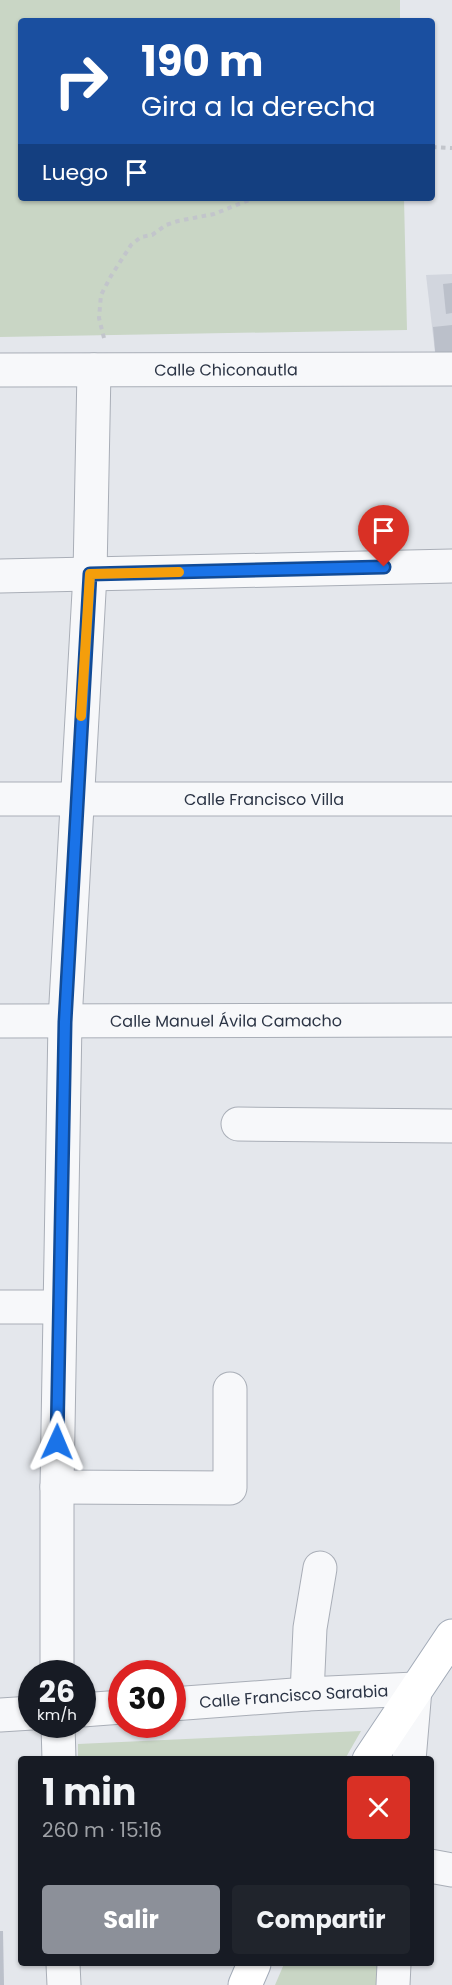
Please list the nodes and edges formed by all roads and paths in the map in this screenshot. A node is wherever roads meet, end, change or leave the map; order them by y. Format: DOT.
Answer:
graph roads {
  1 [pos="435,147"];
  2 [pos="452,148"];
  3 [pos="246,201"];
  4 [pos="452,369"];
  5 [pos="0,370"];
  6 [pos="94,370"];
  7 [pos="452,566"];
  8 [pos="90,574"];
  9 [pos="0,576"];
  10 [pos="0,799"];
  11 [pos="76,799"];
  12 [pos="452,799"];
  13 [pos="452,1020"];
  14 [pos="0,1022"];
  15 [pos="65,1022"];
  16 [pos="238,1124"];
  17 [pos="452,1126"];
  18 [pos="0,1307"];
  19 [pos="59,1307"];
  20 [pos="230,1389"];
  21 [pos="57,1487"];
  22 [pos="320,1568"];
  23 [pos="452,1636"];
  24 [pos="57,1660"];
  25 [pos="415,1689"];
  26 [pos="307,1694"];
  27 [pos="186,1703"];
  28 [pos="18,1714"];
  29 [pos="0,1715"];
  30 [pos="58,1738"];
  31 [pos="58,1756"];
  32 [pos="372,1756"];
  33 [pos="409,1756"];
  34 [pos="434,1867"];
  35 [pos="452,1870"];
  36 [pos="63,1966"];
  37 [pos="253,1966"];
  38 [pos="394,1966"];
  39 [pos="64,1985"];
  40 [pos="245,1985"];
  41 [pos="393,1985"];
  1 -- 2 [label="path"];
  3 -- 6 [label="path"];
  4 -- 6 [label="street, Calle Chiconautla"];
  5 -- 6 [label="street, Calle Chiconautla"];
  6 -- 8 [label="street"];
  7 -- 8 [label="street"];
  8 -- 9 [label="street"];
  8 -- 11 [label="street"];
  10 -- 11 [label="street, Calle Francisco Villa"];
  11 -- 12 [label="street, Calle Francisco Villa"];
  11 -- 15 [label="street"];
  13 -- 15 [label="street, Calle Manuel Ávila Camacho"];
  14 -- 15 [label="street, Calle Manuel Ávila Camacho"];
  15 -- 19 [label="street"];
  16 -- 17 [label="street"];
  18 -- 19 [label="street"];
  19 -- 21 [label="street"];
  20 -- 21 [label="street"];
  21 -- 24 [label="street"];
  22 -- 26 [label="street"];
  23 -- 25 [label="main road"];
  25 -- 26 [label="street, Calle Francisco Sarabia"];
  25 -- 32 [label="main road"];
  25 -- 33 [label="street"];
  26 -- 27 [label="street, Calle Francisco Sarabia"];
  28 -- 29 [label="street"];
  30 -- 31 [label="street"];
  34 -- 35 [label="street"];
  36 -- 39 [label="street"];
  37 -- 40 [label="main road"];
  38 -- 41 [label="street"];
}
